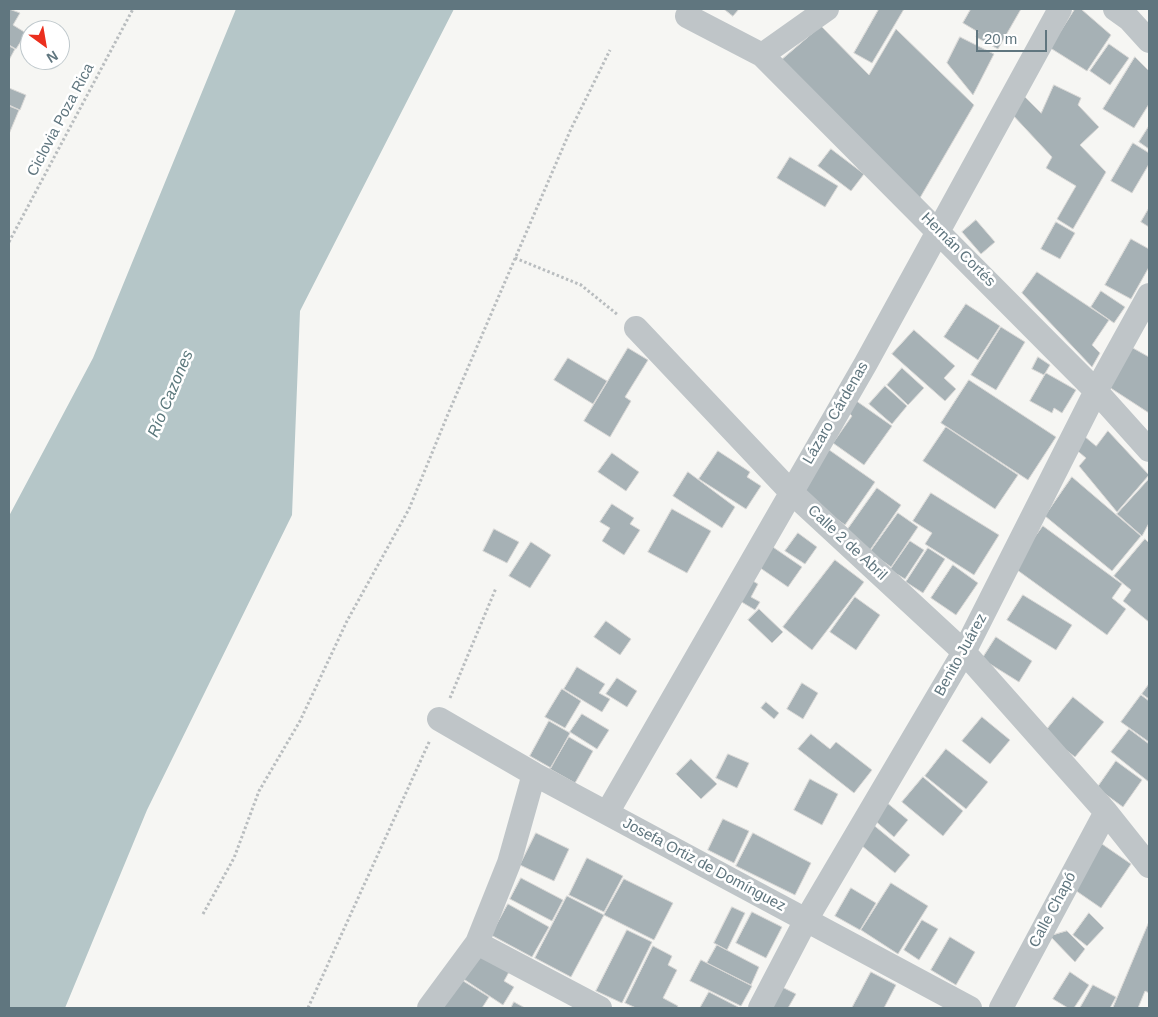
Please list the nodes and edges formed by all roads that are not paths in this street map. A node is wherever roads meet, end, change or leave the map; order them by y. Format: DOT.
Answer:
graph roads {
  1 [pos="827,9"];
  2 [pos="1060,9"];
  3 [pos="1125,12"];
  4 [pos="687,16"];
  5 [pos="1149,41"];
  6 [pos="762,55"];
  7 [pos="939,231"];
  8 [pos="1149,295"];
  9 [pos="636,328"];
  10 [pos="1096,391"];
  11 [pos="1149,450"];
  12 [pos="790,491"];
  13 [pos="964,652"];
  14 [pos="439,719"];
  15 [pos="534,774"];
  16 [pos="1106,812"];
  17 [pos="607,813"];
  18 [pos="1149,866"];
  19 [pos="806,920"];
  20 [pos="477,943"];
  21 [pos="429,1008"];
  22 [pos="600,1008"];
  23 [pos="760,1008"];
  24 [pos="970,1008"];
  25 [pos="1001,1008"];
  1 -- 6 [label="street"];
  2 -- 7 [label="street, Lázaro Cárdenas"];
  3 -- 5 [label="street"];
  4 -- 6 [label="street, Hernán Cortés"];
  6 -- 7 [label="street, Hernán Cortés"];
  7 -- 10 [label="street, Hernán Cortés"];
  7 -- 12 [label="street, Lázaro Cárdenas"];
  8 -- 10 [label="street, Benito Juárez"];
  9 -- 12 [label="street, Calle 2 de Abril"];
  10 -- 11 [label="street, Hernán Cortés"];
  10 -- 13 [label="street, Benito Juárez"];
  12 -- 13 [label="street, Calle 2 de Abril"];
  12 -- 17 [label="street, Lázaro Cárdenas"];
  13 -- 16 [label="street, Calle 2 de Abril"];
  13 -- 19 [label="street, Benito Juárez"];
  14 -- 15 [label="street, Josefa Ortiz de Domínguez"];
  15 -- 17 [label="street, Josefa Ortiz de Domínguez"];
  15 -- 20 [label="street"];
  16 -- 18 [label="street, Calle 2 de Abril"];
  16 -- 25 [label="street, Calle Chapó"];
  17 -- 19 [label="street, Josefa Ortiz de Domínguez"];
  19 -- 23 [label="street, Benito Juárez"];
  19 -- 24 [label="street, Josefa Ortiz de Domínguez"];
  20 -- 21 [label="street"];
  20 -- 22 [label="street"];
}
